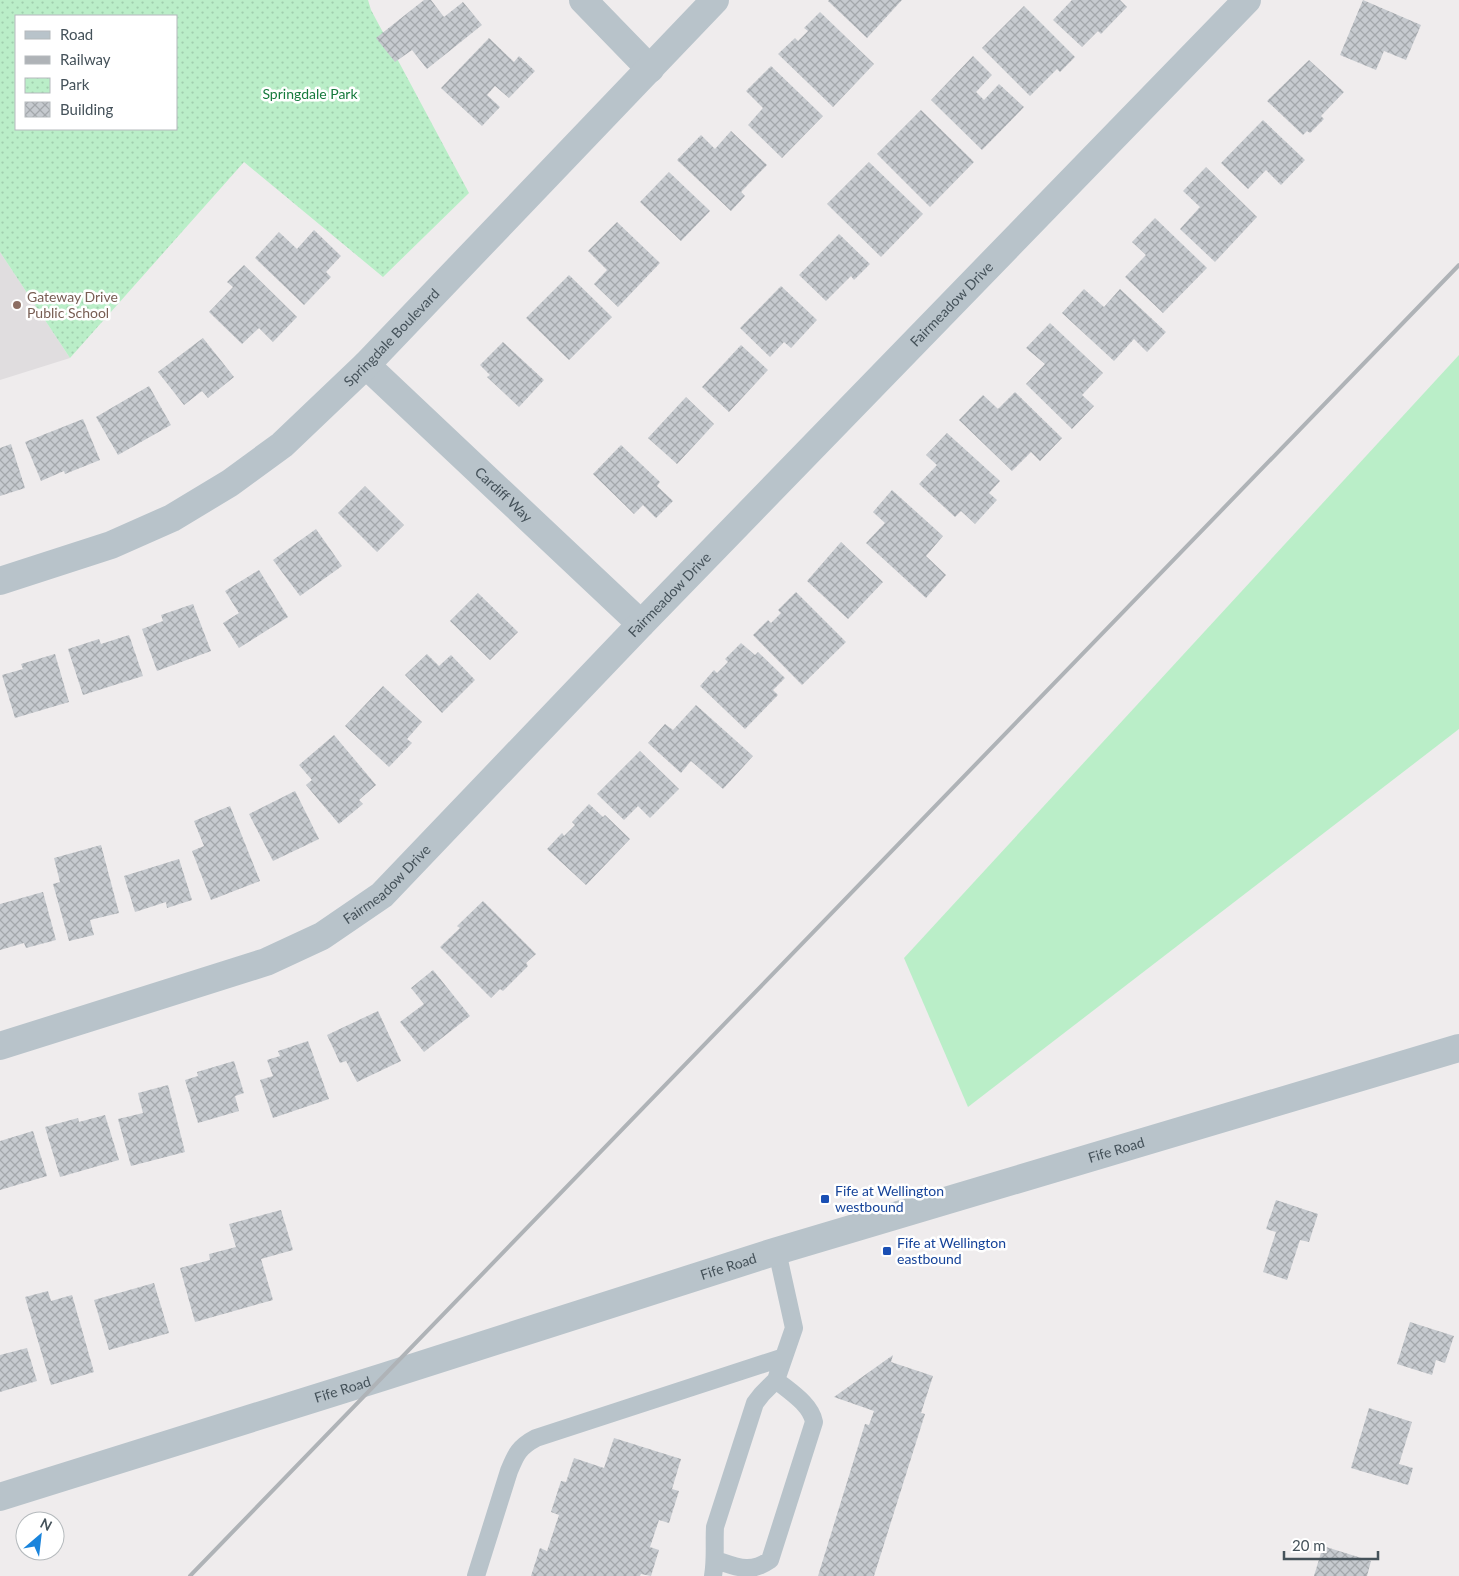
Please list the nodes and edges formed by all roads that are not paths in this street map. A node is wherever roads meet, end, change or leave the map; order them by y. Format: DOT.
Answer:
graph roads {
  1 [pos="583,0"];
  2 [pos="715,0"];
  3 [pos="1247,0"];
  4 [pos="650,69"];
  5 [pos="366,364"];
  6 [pos="0,580"];
  7 [pos="641,624"];
  8 [pos="0,1046"];
  9 [pos="1459,1048"];
  10 [pos="778,1251"];
  11 [pos="784,1357"];
  12 [pos="776,1380"];
  13 [pos="0,1497"];
  14 [pos="714,1568"];
  15 [pos="476,1576"];
  1 -- 4 [label="street"];
  2 -- 4 [label="street, Springdale Boulevard"];
  3 -- 7 [label="street, Fairmeadow Drive"];
  4 -- 5 [label="street, Springdale Boulevard"];
  5 -- 6 [label="street, Springdale Boulevard"];
  5 -- 7 [label="street, Cardiff Way"];
  7 -- 8 [label="street, Fairmeadow Drive"];
  9 -- 10 [label="street, Fife Road"];
  10 -- 11 [label="lane"];
  10 -- 13 [label="street, Fife Road"];
  11 -- 12 [label="lane"];
  11 -- 15 [label="lane"];
  12 -- 14 [label="lane"];
  12 -- 14 [label="lane"];
}
